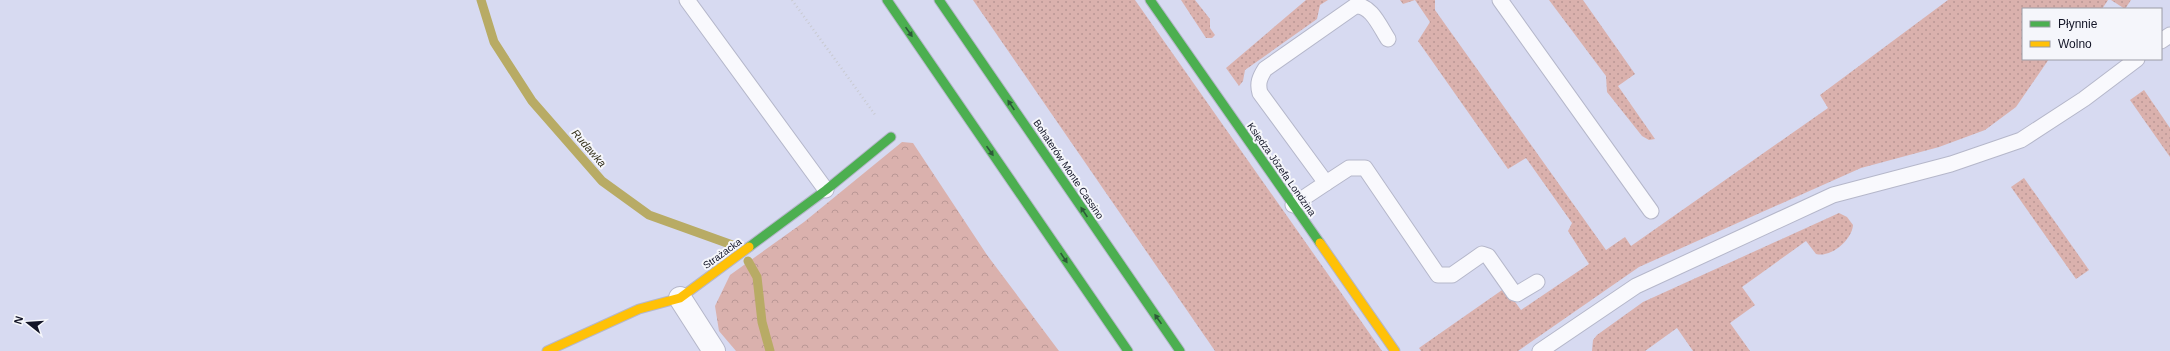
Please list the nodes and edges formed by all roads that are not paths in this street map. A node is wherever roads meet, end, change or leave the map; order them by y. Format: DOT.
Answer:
graph roads {
  1 [pos="688,0"];
  2 [pos="887,0"];
  3 [pos="939,0"];
  4 [pos="1150,0"];
  5 [pos="1500,0"];
  6 [pos="1388,39"];
  7 [pos="2136,60"];
  8 [pos="891,138"];
  9 [pos="1326,183"];
  10 [pos="826,190"];
  11 [pos="1293,205"];
  12 [pos="1651,212"];
  13 [pos="1537,282"];
  14 [pos="680,298"];
  15 [pos="1544,350"];
  16 [pos="547,351"];
  17 [pos="714,351"];
  18 [pos="1128,351"];
  19 [pos="1180,351"];
  20 [pos="1395,351"];
  1 -- 10 [label="lane"];
  2 -- 18 [label="main road, one-way"];
  19 -- 3 [label="main road, Bohaterów Monte Cassino, one-way"];
  4 -- 11 [label="main road, Księdza Józefa Londzina"];
  5 -- 12 [label="lane"];
  6 -- 9 [label="lane"];
  7 -- 15 [label="lane"];
  8 -- 10 [label="main road, Strażacka"];
  9 -- 11 [label="lane"];
  9 -- 13 [label="lane"];
  10 -- 14 [label="main road, Strażacka"];
  11 -- 20 [label="main road, Księdza Józefa Londzina"];
  14 -- 16 [label="main road, Strażacka"];
  14 -- 17 [label="street"];
}
